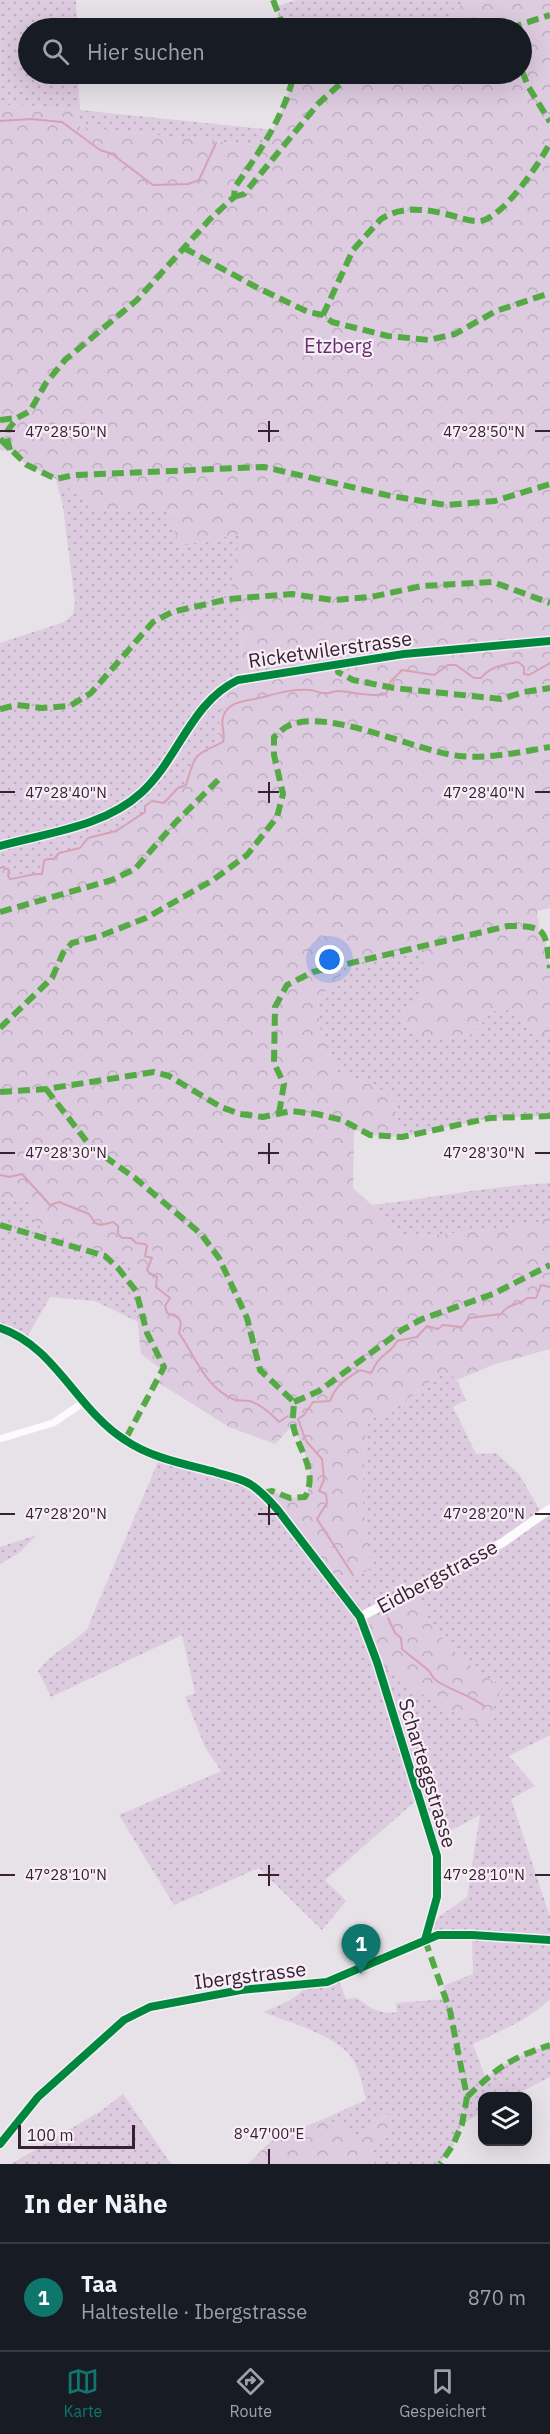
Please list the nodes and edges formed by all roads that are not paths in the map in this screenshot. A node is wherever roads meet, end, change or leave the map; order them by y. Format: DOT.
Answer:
graph roads {
  1 [pos="550,641"];
  2 [pos="0,846"];
  3 [pos="0,1328"];
  4 [pos="84,1402"];
  5 [pos="0,1439"];
  6 [pos="550,1509"];
  7 [pos="360,1617"];
  8 [pos="425,1940"];
  9 [pos="550,1940"];
  10 [pos="0,2144"];
  1 -- 2 [label="street, Ricketwilerstrasse"];
  3 -- 4 [label="street, Eidbergstrasse"];
  4 -- 5 [label="street"];
  4 -- 7 [label="street, Eidbergstrasse"];
  6 -- 7 [label="street, Eidbergstrasse"];
  7 -- 8 [label="street, Scharteggstrasse"];
  8 -- 9 [label="street, Ibergstrasse"];
  8 -- 10 [label="street, Ibergstrasse"];
}
